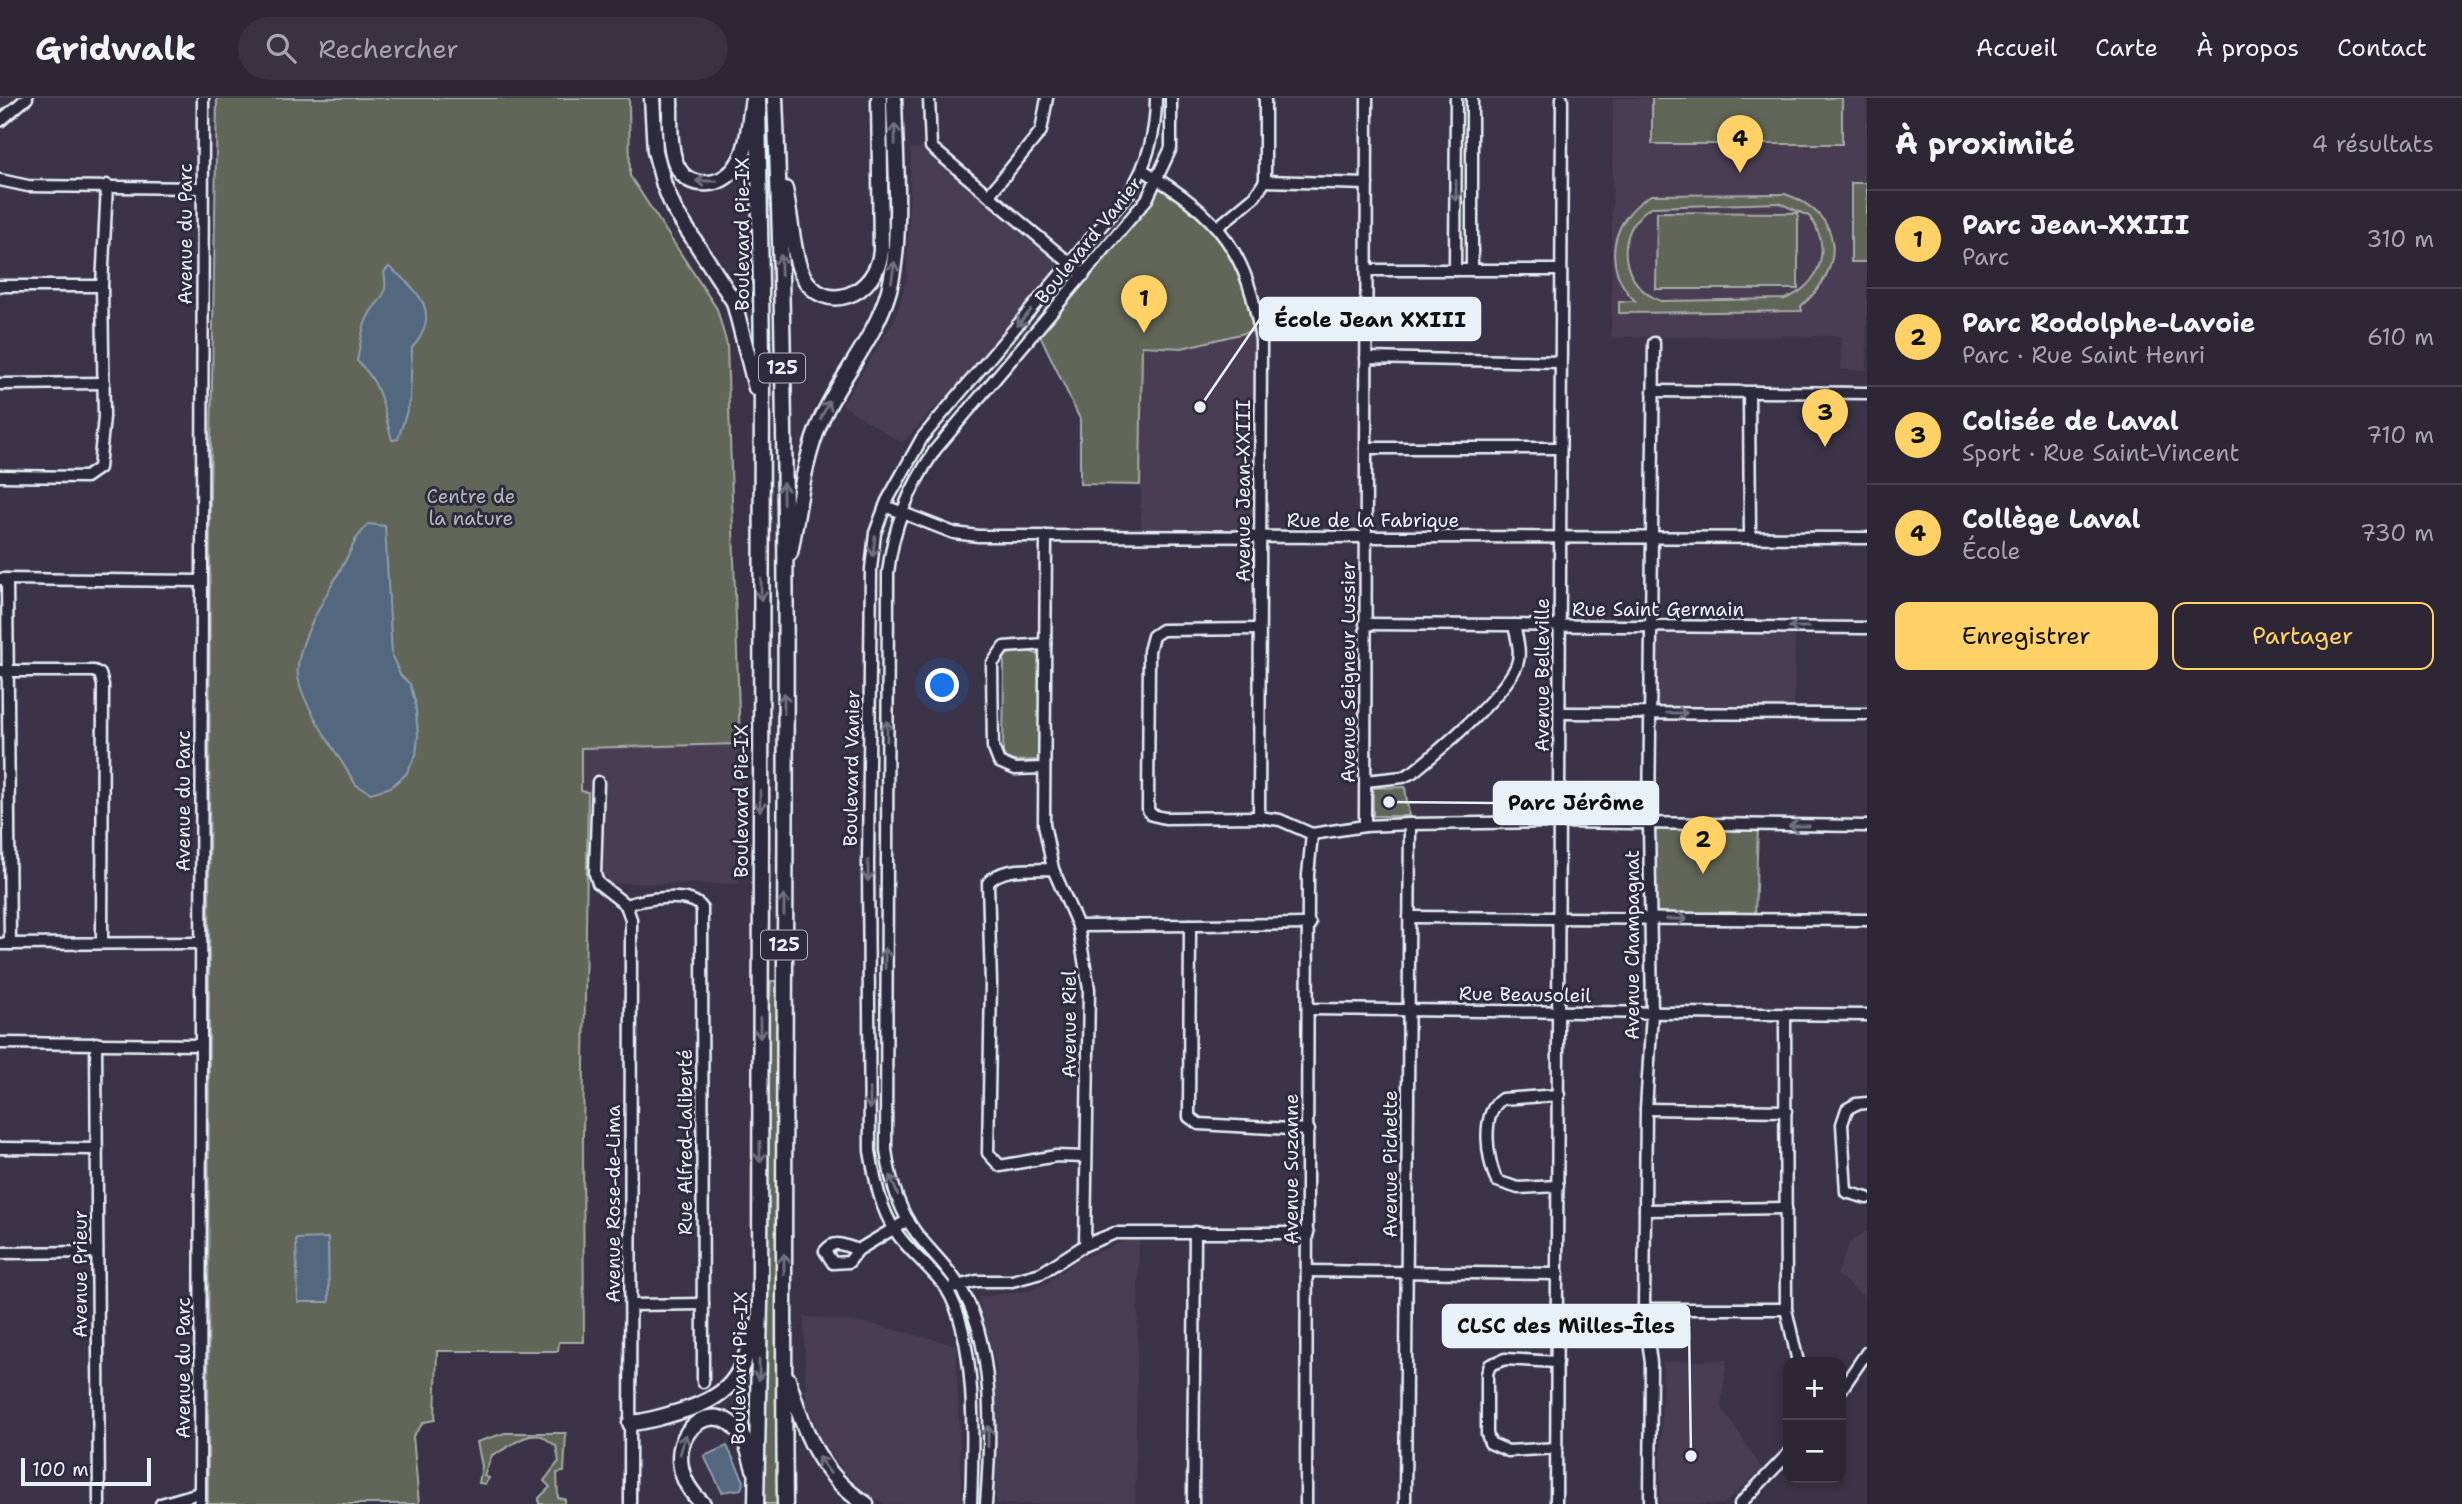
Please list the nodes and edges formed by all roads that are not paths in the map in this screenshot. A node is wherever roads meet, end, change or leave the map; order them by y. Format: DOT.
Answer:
graph roads {
  1 [pos="27,98"];
  2 [pos="203,98"];
  3 [pos="652,98"];
  4 [pos="670,98"];
  5 [pos="756,98"];
  6 [pos="775,98"];
  7 [pos="879,98"];
  8 [pos="894,98"];
  9 [pos="929,98"];
  10 [pos="1047,98"];
  11 [pos="1156,98"];
  12 [pos="1171,98"];
  13 [pos="1265,98"];
  14 [pos="1367,98"];
  15 [pos="1456,98"];
  16 [pos="1472,98"];
  17 [pos="1562,98"];
  18 [pos="0,121"];
  19 [pos="1456,145"];
  20 [pos="1472,145"];
  21 [pos="777,150"];
  22 [pos="1143,170"];
  23 [pos="1158,179"];
  24 [pos="0,180"];
  25 [pos="1265,181"];
  26 [pos="1367,184"];
  27 [pos="107,185"];
  28 [pos="202,188"];
  29 [pos="989,195"];
  30 [pos="1219,226"];
  31 [pos="1071,264"];
  32 [pos="1455,270"];
  33 [pos="1472,270"];
  34 [pos="1560,270"];
  35 [pos="1367,271"];
  36 [pos="1084,275"];
  37 [pos="0,286"];
  38 [pos="102,286"];
  39 [pos="1654,343"];
  40 [pos="1366,358"];
  41 [pos="1560,362"];
  42 [pos="104,383"];
  43 [pos="0,384"];
  44 [pos="1653,391"];
  45 [pos="1749,393"];
  46 [pos="1867,393"];
  47 [pos="762,417"];
  48 [pos="1366,448"];
  49 [pos="1560,448"];
  50 [pos="0,476"];
  51 [pos="885,506"];
  52 [pos="901,512"];
  53 [pos="1046,536"];
  54 [pos="1750,536"];
  55 [pos="1261,537"];
  56 [pos="1366,537"];
  57 [pos="1560,538"];
  58 [pos="1652,538"];
  59 [pos="1867,538"];
  60 [pos="4,579"];
  61 [pos="201,580"];
  62 [pos="784,585"];
  63 [pos="1365,624"];
  64 [pos="1514,625"];
  65 [pos="1560,625"];
  66 [pos="1651,626"];
  67 [pos="1867,628"];
  68 [pos="1259,629"];
  69 [pos="1045,644"];
  70 [pos="4,671"];
  71 [pos="1560,713"];
  72 [pos="1650,713"];
  73 [pos="1867,714"];
  74 [pos="4,760"];
  75 [pos="1044,768"];
  76 [pos="1365,780"];
  77 [pos="598,782"];
  78 [pos="1259,817"];
  79 [pos="1560,822"];
  80 [pos="1410,824"];
  81 [pos="1649,824"];
  82 [pos="1364,825"];
  83 [pos="1867,826"];
  84 [pos="1312,834"];
  85 [pos="5,855"];
  86 [pos="1053,869"];
  87 [pos="626,905"];
  88 [pos="1409,917"];
  89 [pos="1560,918"];
  90 [pos="1650,919"];
  91 [pos="1867,920"];
  92 [pos="1310,924"];
  93 [pos="1190,925"];
  94 [pos="1078,926"];
  95 [pos="102,943"];
  96 [pos="200,943"];
  97 [pos="5,944"];
  98 [pos="1309,1009"];
  99 [pos="1409,1010"];
  100 [pos="1559,1012"];
  101 [pos="1652,1013"];
  102 [pos="1786,1014"];
  103 [pos="1867,1016"];
  104 [pos="0,1043"];
  105 [pos="96,1043"];
  106 [pos="200,1045"];
  107 [pos="1559,1095"];
  108 [pos="1867,1103"];
  109 [pos="1646,1109"];
  110 [pos="1786,1111"];
  111 [pos="1309,1130"];
  112 [pos="0,1149"];
  113 [pos="97,1149"];
  114 [pos="1085,1157"];
  115 [pos="1558,1186"];
  116 [pos="1867,1198"];
  117 [pos="1786,1208"];
  118 [pos="1645,1210"];
  119 [pos="908,1220"];
  120 [pos="894,1229"];
  121 [pos="1195,1233"];
  122 [pos="1308,1233"];
  123 [pos="1085,1245"];
  124 [pos="858,1250"];
  125 [pos="97,1252"];
  126 [pos="0,1254"];
  127 [pos="1308,1271"];
  128 [pos="1407,1272"];
  129 [pos="1558,1274"];
  130 [pos="959,1284"];
  131 [pos="946,1289"];
  132 [pos="760,1303"];
  133 [pos="703,1304"];
  134 [pos="631,1305"];
  135 [pos="1644,1309"];
  136 [pos="1786,1309"];
  137 [pos="1867,1352"];
  138 [pos="1797,1357"];
  139 [pos="1557,1362"];
  140 [pos="784,1364"];
  141 [pos="704,1382"];
  142 [pos="1846,1384"];
  143 [pos="630,1423"];
  144 [pos="1557,1448"];
  145 [pos="1783,1459"];
  146 [pos="756,1477"];
  147 [pos="199,1498"];
  148 [pos="99,1504"];
  149 [pos="162,1504"];
  150 [pos="630,1504"];
  151 [pos="703,1504"];
  152 [pos="756,1504"];
  153 [pos="785,1504"];
  154 [pos="866,1504"];
  155 [pos="971,1504"];
  156 [pos="986,1504"];
  157 [pos="1193,1504"];
  158 [pos="1306,1504"];
  159 [pos="1405,1504"];
  160 [pos="1556,1504"];
  161 [pos="1650,1504"];
  162 [pos="1740,1504"];
  1 -- 18 [label="street"];
  2 -- 28 [label="street, Avenue du Parc"];
  3 -- 47 [label="highway"];
  5 -- 4 [label="highway, one-way"];
  5 -- 47 [label="highway, Boulevard Pie-IX / 125"];
  6 -- 21 [label="highway, Boulevard Pie-IX / 125"];
  7 -- 21 [label="highway"];
  62 -- 8 [label="highway, one-way"];
  9 -- 29 [label="street"];
  10 -- 29 [label="street"];
  11 -- 22 [label="street, Boulevard Vanier"];
  12 -- 23 [label="street, Boulevard Vanier"];
  13 -- 25 [label="street"];
  14 -- 26 [label="street, Avenue Seigneur Lussier"];
  15 -- 19 [label="street"];
  16 -- 20 [label="street"];
  17 -- 34 [label="street, Avenue Belleville"];
  19 -- 20 [label="street"];
  19 -- 32 [label="street, one-way"];
  20 -- 33 [label="street"];
  62 -- 21 [label="highway, Boulevard Pie-IX / 125, one-way"];
  22 -- 23 [label="street, Avenue Jean-XXIII"];
  22 -- 31 [label="street, Boulevard Vanier"];
  23 -- 30 [label="street, Avenue Jean-XXIII"];
  23 -- 36 [label="street, Boulevard Vanier"];
  24 -- 27 [label="street"];
  25 -- 26 [label="street"];
  25 -- 30 [label="street"];
  26 -- 35 [label="street, Avenue Seigneur Lussier"];
  27 -- 28 [label="street"];
  27 -- 38 [label="street"];
  28 -- 61 [label="street, Avenue du Parc"];
  29 -- 31 [label="street"];
  30 -- 55 [label="street, Avenue Jean-XXIII"];
  31 -- 36 [label="street"];
  31 -- 51 [label="street, Boulevard Vanier, one-way"];
  32 -- 33 [label="street"];
  32 -- 35 [label="street"];
  33 -- 34 [label="street"];
  34 -- 41 [label="street, Avenue Belleville"];
  35 -- 40 [label="street, Avenue Seigneur Lussier"];
  36 -- 52 [label="street, Boulevard Vanier"];
  37 -- 38 [label="street"];
  38 -- 42 [label="street"];
  39 -- 44 [label="street, Avenue Champagnat"];
  40 -- 41 [label="street"];
  40 -- 48 [label="street, Avenue Seigneur Lussier"];
  41 -- 49 [label="street, Avenue Belleville"];
  42 -- 43 [label="street"];
  42 -- 50 [label="street"];
  44 -- 45 [label="street"];
  44 -- 58 [label="street, Avenue Champagnat"];
  45 -- 46 [label="street"];
  45 -- 54 [label="street"];
  47 -- 132 [label="highway, Boulevard Pie-IX / 125, one-way"];
  48 -- 49 [label="street"];
  48 -- 56 [label="street, Avenue Seigneur Lussier"];
  49 -- 57 [label="street, Avenue Belleville"];
  51 -- 52 [label="street, Rue de la Fabrique"];
  51 -- 120 [label="street, Boulevard Vanier, one-way"];
  52 -- 53 [label="street, Rue de la Fabrique"];
  119 -- 52 [label="street, Boulevard Vanier, one-way"];
  53 -- 55 [label="street, Rue de la Fabrique"];
  53 -- 69 [label="street, Avenue Riel"];
  54 -- 58 [label="street, Rue de la Fabrique"];
  54 -- 59 [label="street, Rue de la Fabrique"];
  55 -- 56 [label="street, Rue de la Fabrique"];
  55 -- 68 [label="street, Avenue Jean-XXIII"];
  56 -- 57 [label="street, Rue de la Fabrique"];
  56 -- 63 [label="street, Avenue Seigneur Lussier"];
  57 -- 58 [label="street, Rue de la Fabrique"];
  57 -- 65 [label="street, Avenue Belleville"];
  58 -- 66 [label="street, Avenue Champagnat"];
  60 -- 61 [label="street"];
  60 -- 70 [label="street"];
  61 -- 96 [label="street, Avenue du Parc"];
  140 -- 62 [label="highway, Boulevard Pie-IX / 125, one-way"];
  63 -- 64 [label="street, Rue Saint Germain"];
  63 -- 76 [label="street, Avenue Seigneur Lussier"];
  64 -- 65 [label="street, Rue Saint Germain"];
  64 -- 76 [label="street"];
  65 -- 66 [label="street, Rue Saint Germain"];
  65 -- 71 [label="street, Avenue Belleville"];
  67 -- 66 [label="street, Rue Saint Germain, one-way"];
  66 -- 72 [label="street, Avenue Champagnat"];
  68 -- 78 [label="street, Avenue Jean-XXIII"];
  68 -- 78 [label="street"];
  69 -- 75 [label="street, Avenue Riel"];
  69 -- 75 [label="street"];
  70 -- 74 [label="street"];
  70 -- 95 [label="street"];
  71 -- 72 [label="street"];
  71 -- 79 [label="street, Avenue Belleville"];
  72 -- 73 [label="street, one-way"];
  72 -- 81 [label="street, Avenue Champagnat"];
  74 -- 85 [label="street"];
  75 -- 86 [label="street, Avenue Riel"];
  76 -- 82 [label="street, Avenue Seigneur Lussier"];
  77 -- 87 [label="street"];
  78 -- 84 [label="street"];
  79 -- 80 [label="street"];
  79 -- 81 [label="street"];
  79 -- 89 [label="street, Avenue Belleville"];
  80 -- 82 [label="street"];
  80 -- 88 [label="street, Avenue Pichette"];
  83 -- 81 [label="street, one-way"];
  81 -- 90 [label="street, Avenue Champagnat"];
  82 -- 84 [label="street"];
  84 -- 92 [label="street, Avenue Suzanne"];
  85 -- 97 [label="street"];
  86 -- 94 [label="street, Avenue Riel"];
  86 -- 114 [label="street"];
  87 -- 133 [label="street, Rue Alfred-Laliberté"];
  87 -- 134 [label="street, Avenue Rose-de-Lima"];
  88 -- 89 [label="street"];
  88 -- 99 [label="street, Avenue Pichette"];
  89 -- 90 [label="street"];
  89 -- 100 [label="street, Avenue Belleville"];
  90 -- 91 [label="street, one-way"];
  90 -- 101 [label="street, Avenue Champagnat"];
  92 -- 93 [label="street"];
  92 -- 98 [label="street, Avenue Suzanne"];
  93 -- 94 [label="street"];
  93 -- 111 [label="street"];
  94 -- 114 [label="street, Avenue Riel"];
  95 -- 96 [label="street"];
  95 -- 97 [label="street"];
  96 -- 106 [label="street, Avenue du Parc"];
  98 -- 99 [label="street, Rue Beausoleil"];
  98 -- 111 [label="street, Avenue Suzanne"];
  99 -- 100 [label="street, Rue Beausoleil"];
  99 -- 128 [label="street, Avenue Pichette"];
  100 -- 101 [label="street, Rue Beausoleil"];
  100 -- 107 [label="street, Avenue Belleville"];
  101 -- 102 [label="street, Rue Beausoleil"];
  101 -- 109 [label="street, Avenue Champagnat"];
  102 -- 103 [label="street, Rue Beausoleil"];
  102 -- 110 [label="street"];
  104 -- 105 [label="street"];
  105 -- 106 [label="street"];
  105 -- 113 [label="street, Avenue Prieur"];
  106 -- 147 [label="street, Avenue du Parc"];
  107 -- 115 [label="street, Avenue Belleville"];
  107 -- 115 [label="street"];
  108 -- 116 [label="street"];
  109 -- 110 [label="street"];
  109 -- 118 [label="street, Avenue Champagnat"];
  110 -- 117 [label="street"];
  111 -- 122 [label="street, Avenue Suzanne"];
  112 -- 113 [label="street"];
  113 -- 125 [label="street, Avenue Prieur"];
  114 -- 123 [label="street, Avenue Riel"];
  115 -- 129 [label="street, Avenue Belleville"];
  117 -- 118 [label="street"];
  117 -- 136 [label="street"];
  118 -- 135 [label="street, Avenue Champagnat"];
  119 -- 120 [label="street"];
  119 -- 130 [label="street, Boulevard Vanier"];
  120 -- 124 [label="street"];
  120 -- 131 [label="street, Boulevard Vanier"];
  121 -- 122 [label="street"];
  121 -- 123 [label="street"];
  121 -- 157 [label="street"];
  122 -- 127 [label="street, Avenue Suzanne"];
  123 -- 130 [label="street"];
  125 -- 126 [label="street"];
  125 -- 148 [label="street, Avenue Prieur"];
  127 -- 128 [label="street"];
  127 -- 158 [label="street, Avenue Suzanne"];
  128 -- 129 [label="street"];
  128 -- 159 [label="street, Avenue Pichette"];
  129 -- 139 [label="street, Avenue Belleville"];
  130 -- 131 [label="street"];
  156 -- 130 [label="street, Boulevard Vanier, one-way"];
  131 -- 155 [label="street, Boulevard Vanier"];
  132 -- 143 [label="highway"];
  132 -- 146 [label="highway, Boulevard Pie-IX / 125, one-way"];
  133 -- 134 [label="street"];
  133 -- 141 [label="street, Rue Alfred-Laliberté"];
  134 -- 143 [label="street, Avenue Rose-de-Lima"];
  135 -- 136 [label="street"];
  135 -- 161 [label="street, Avenue Champagnat"];
  136 -- 138 [label="street"];
  137 -- 142 [label="street"];
  139 -- 144 [label="street, Avenue Belleville"];
  139 -- 144 [label="street"];
  140 -- 153 [label="highway, Boulevard Pie-IX / 125"];
  154 -- 140 [label="highway, one-way"];
  143 -- 150 [label="street, Avenue Rose-de-Lima"];
  144 -- 160 [label="street, Avenue Belleville"];
  145 -- 162 [label="street"];
  151 -- 146 [label="highway, one-way"];
  146 -- 152 [label="highway, Boulevard Pie-IX / 125"];
  147 -- 149 [label="street"];
}
